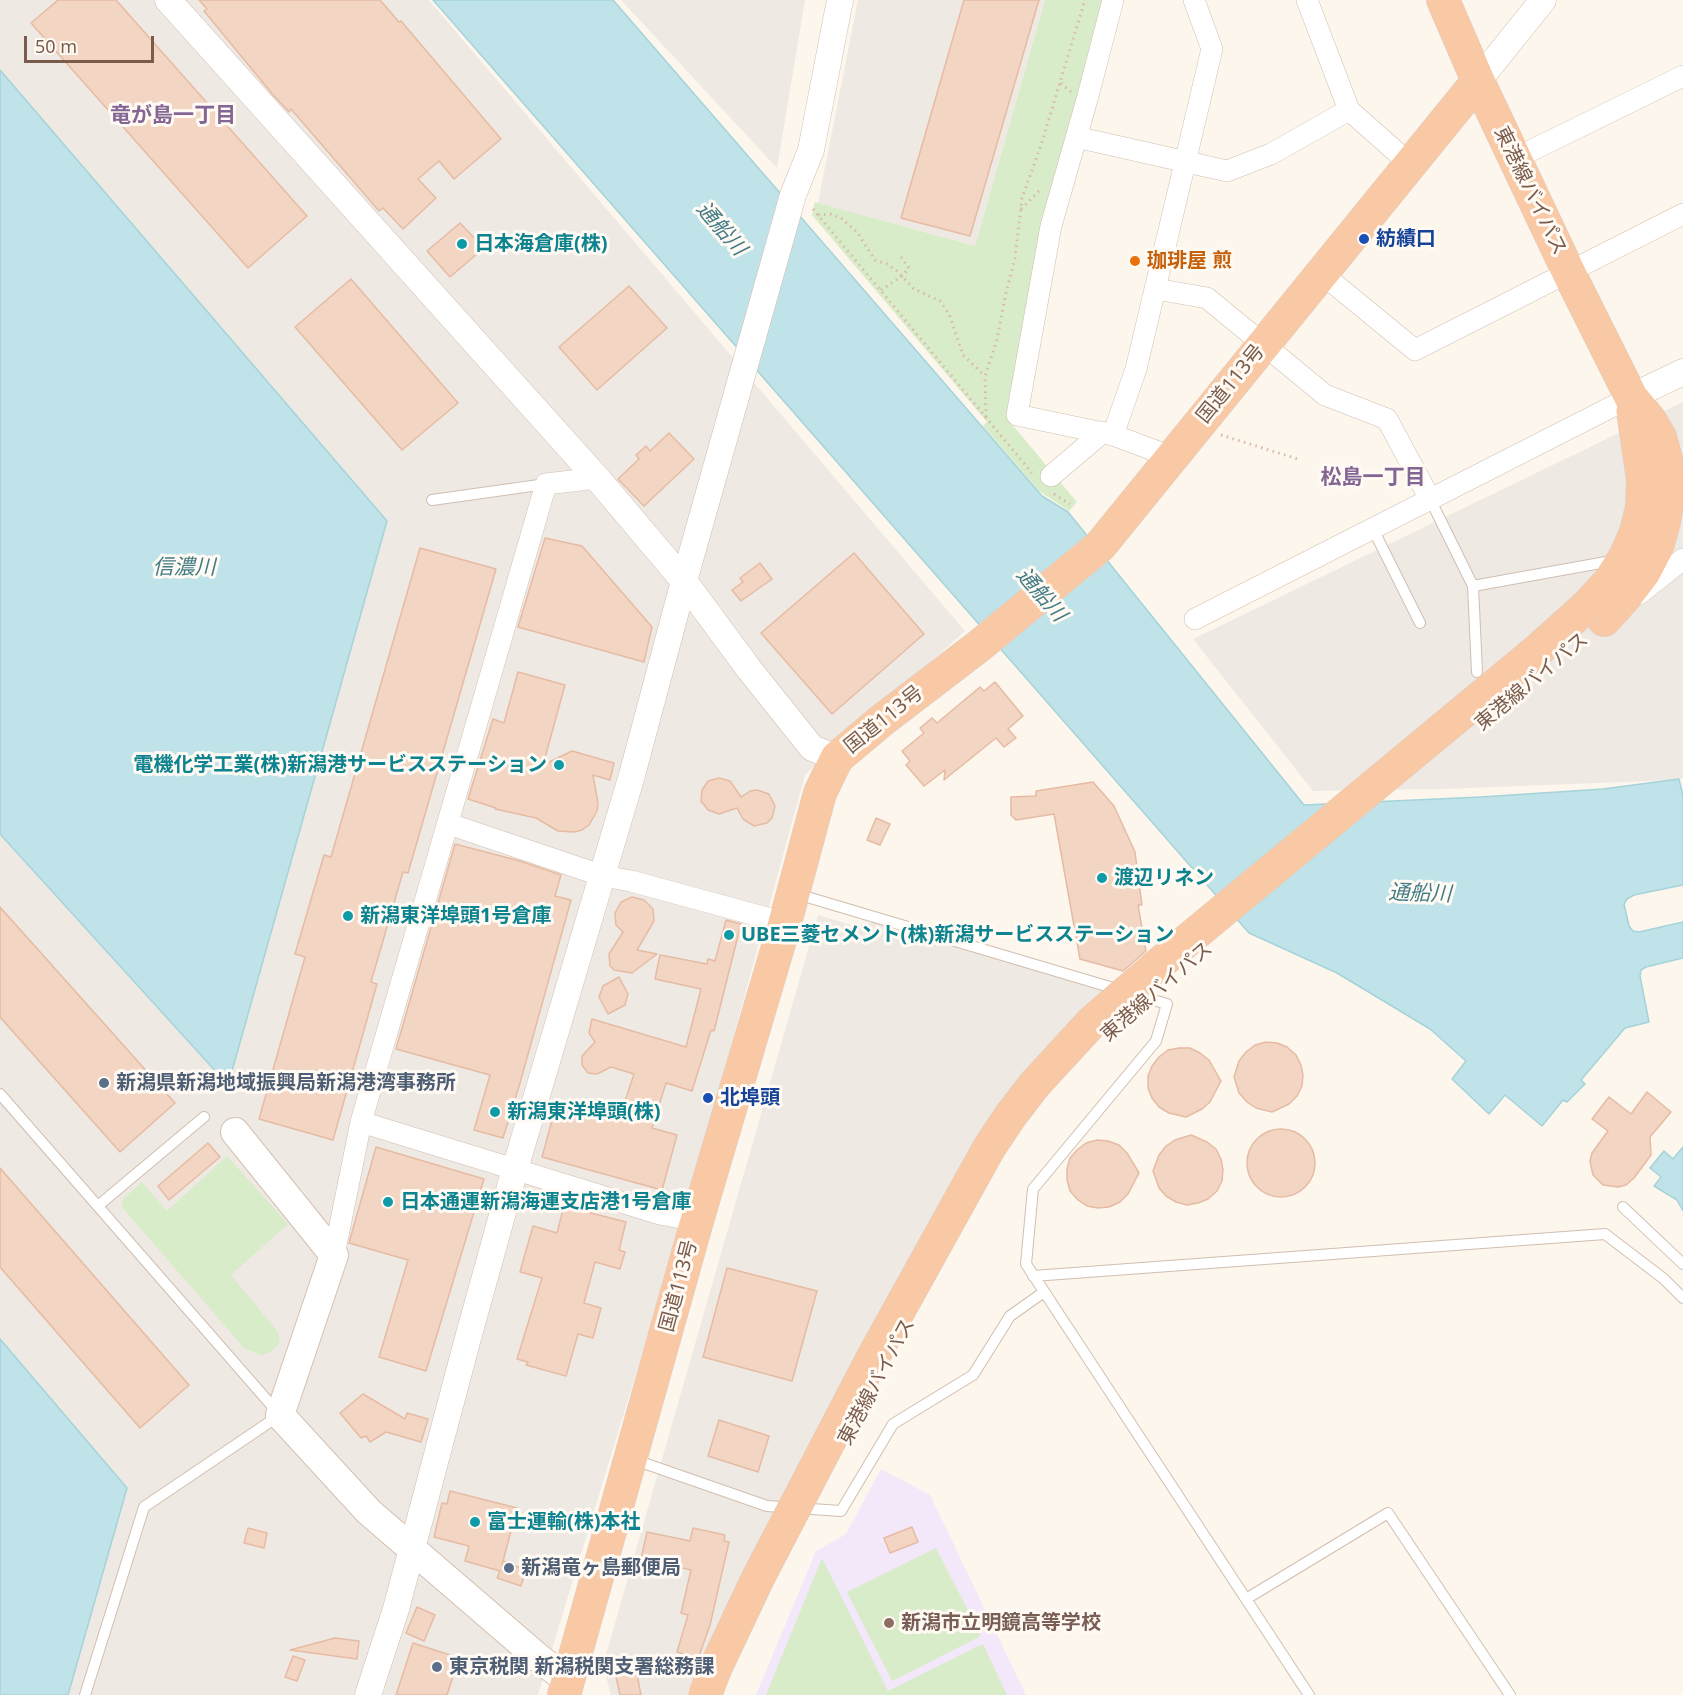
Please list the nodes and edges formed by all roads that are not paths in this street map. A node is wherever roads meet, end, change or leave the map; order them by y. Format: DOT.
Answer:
graph roads {
  1 [pos="168,0"];
  2 [pos="840,0"];
  3 [pos="1113,0"];
  4 [pos="1194,0"];
  5 [pos="1307,0"];
  6 [pos="1443,0"];
  7 [pos="1544,0"];
  8 [pos="1683,76"];
  9 [pos="1478,81"];
  10 [pos="1349,111"];
  11 [pos="1076,137"];
  12 [pos="1514,159"];
  13 [pos="1186,163"];
  14 [pos="1410,164"];
  15 [pos="1683,214"];
  16 [pos="1568,271"];
  17 [pos="1322,273"];
  18 [pos="1156,289"];
  19 [pos="1263,344"];
  20 [pos="1683,372"];
  21 [pos="1631,397"];
  22 [pos="1108,433"];
  23 [pos="1172,458"];
  24 [pos="1683,463"];
  25 [pos="597,478"];
  26 [pos="1046,482"];
  27 [pos="546,484"];
  28 [pos="1430,499"];
  29 [pos="432,500"];
  30 [pos="1372,529"];
  31 [pos="1683,559"];
  32 [pos="1606,562"];
  33 [pos="684,581"];
  34 [pos="1473,586"];
  35 [pos="1596,613"];
  36 [pos="1195,619"];
  37 [pos="1420,623"];
  38 [pos="1477,672"];
  39 [pos="837,758"];
  40 [pos="449,824"];
  41 [pos="603,876"];
  42 [pos="789,908"];
  43 [pos="0,1094"];
  44 [pos="204,1116"];
  45 [pos="360,1122"];
  46 [pos="235,1132"];
  47 [pos="515,1169"];
  48 [pos="99,1205"];
  49 [pos="1623,1207"];
  50 [pos="697,1221"];
  51 [pos="334,1255"];
  52 [pos="1683,1264"];
  53 [pos="1033,1276"];
  54 [pos="1044,1292"];
  55 [pos="1683,1298"];
  56 [pos="280,1415"];
  57 [pos="632,1459"];
  58 [pos="412,1549"];
  59 [pos="1246,1599"];
  60 [pos="572,1690"];
  61 [pos="86,1695"];
  62 [pos="368,1695"];
  63 [pos="705,1695"];
  64 [pos="728,1695"];
  65 [pos="1309,1695"];
  66 [pos="1510,1695"];
  1 -- 25 [label="street"];
  2 -- 33 [label="street"];
  3 -- 11 [label="street"];
  4 -- 13 [label="street"];
  5 -- 10 [label="street"];
  6 -- 9 [label="highway"];
  7 -- 9 [label="street"];
  8 -- 12 [label="street"];
  9 -- 12 [label="highway, 東港線バイパス"];
  9 -- 14 [label="highway, 国道113号"];
  10 -- 13 [label="street"];
  10 -- 14 [label="street"];
  11 -- 13 [label="street"];
  11 -- 22 [label="street"];
  12 -- 16 [label="highway, 東港線バイパス"];
  13 -- 18 [label="street"];
  14 -- 17 [label="highway, 国道113号"];
  15 -- 16 [label="street"];
  16 -- 17 [label="street"];
  16 -- 21 [label="highway, 東港線バイパス"];
  17 -- 19 [label="highway, 国道113号"];
  18 -- 19 [label="street"];
  18 -- 22 [label="street"];
  19 -- 23 [label="highway, 国道113号"];
  19 -- 28 [label="street"];
  20 -- 21 [label="street"];
  21 -- 24 [label="street"];
  21 -- 28 [label="street"];
  21 -- 35 [label="highway, 東港線バイパス"];
  22 -- 23 [label="street"];
  22 -- 26 [label="street"];
  23 -- 39 [label="highway, 国道113号"];
  25 -- 27 [label="street"];
  25 -- 33 [label="street"];
  27 -- 29 [label="lane"];
  27 -- 40 [label="street"];
  28 -- 30 [label="street"];
  28 -- 34 [label="lane"];
  30 -- 36 [label="street"];
  30 -- 37 [label="lane"];
  31 -- 35 [label="street"];
  32 -- 34 [label="lane"];
  33 -- 39 [label="street"];
  33 -- 41 [label="street"];
  34 -- 38 [label="lane"];
  35 -- 63 [label="highway, 東港線バイパス, bridge"];
  35 -- 64 [label="highway, 東港線バイパス"];
  39 -- 42 [label="highway, 国道113号"];
  40 -- 41 [label="street"];
  40 -- 45 [label="street"];
  41 -- 42 [label="street"];
  41 -- 47 [label="street"];
  42 -- 50 [label="highway, 国道113号"];
  42 -- 53 [label="lane"];
  43 -- 48 [label="lane"];
  44 -- 48 [label="lane"];
  45 -- 47 [label="street"];
  45 -- 51 [label="street"];
  46 -- 51 [label="main road"];
  47 -- 50 [label="street"];
  47 -- 58 [label="street"];
  48 -- 56 [label="lane"];
  49 -- 52 [label="lane"];
  50 -- 57 [label="highway, 国道113号"];
  51 -- 56 [label="main road"];
  53 -- 54 [label="lane"];
  53 -- 55 [label="lane"];
  54 -- 57 [label="lane"];
  54 -- 59 [label="lane"];
  56 -- 58 [label="main road"];
  56 -- 61 [label="lane"];
  57 -- 60 [label="highway, 国道113号"];
  58 -- 60 [label="main road"];
  58 -- 62 [label="street"];
  59 -- 65 [label="lane"];
  59 -- 66 [label="lane"];
}
